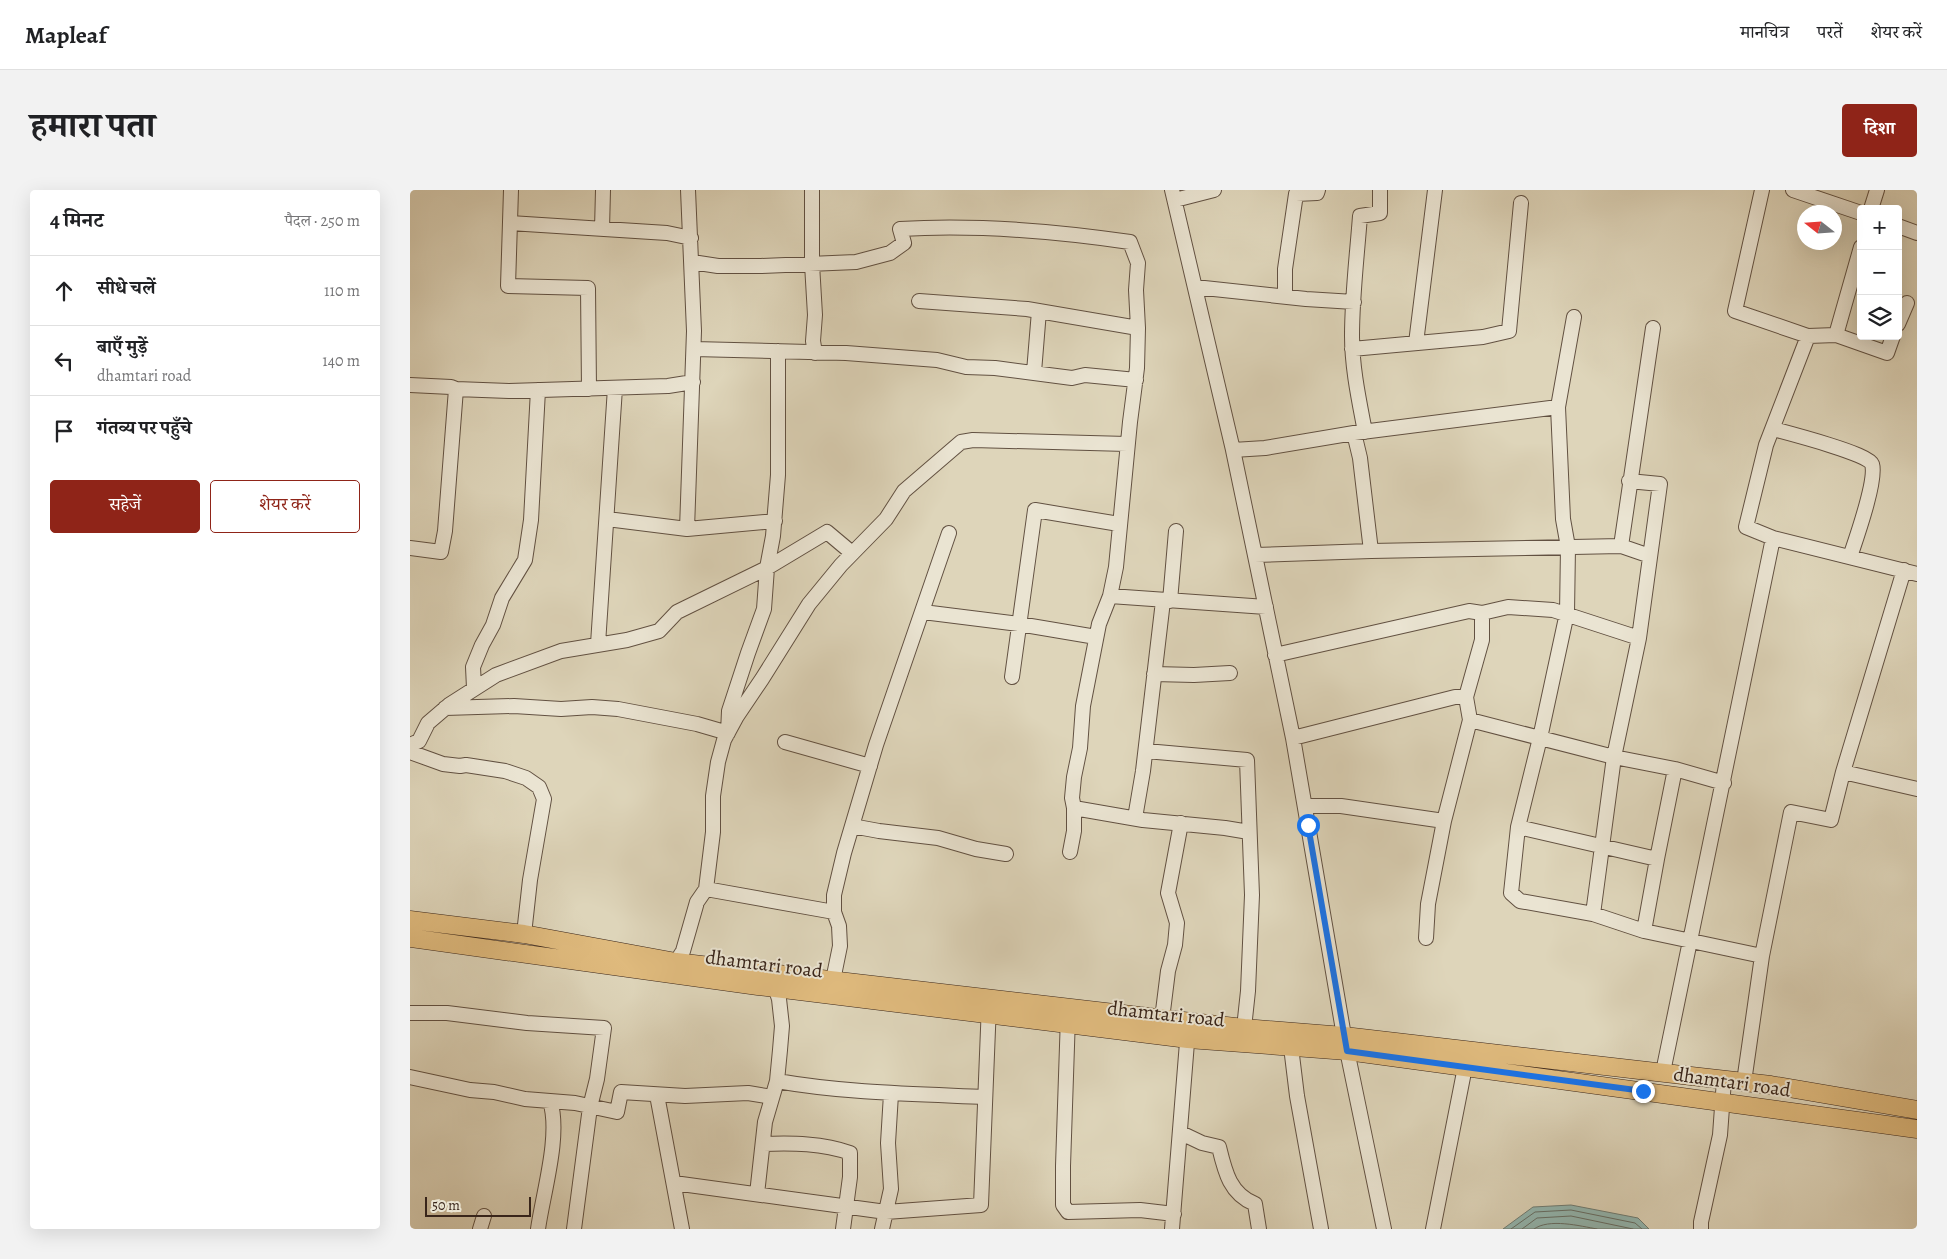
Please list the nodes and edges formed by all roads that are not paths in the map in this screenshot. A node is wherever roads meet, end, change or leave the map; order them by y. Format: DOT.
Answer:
graph roads {
  1 [pos="511,190"];
  2 [pos="603,190"];
  3 [pos="688,190"];
  4 [pos="812,190"];
  5 [pos="1214,190"];
  6 [pos="1318,190"];
  7 [pos="1380,190"];
  8 [pos="1435,190"];
  9 [pos="1762,190"];
  10 [pos="1793,190"];
  11 [pos="1877,190"];
  12 [pos="1174,195"];
  13 [pos="1521,203"];
  14 [pos="1872,205"];
  15 [pos="1857,212"];
  16 [pos="510,223"];
  17 [pos="1902,227"];
  18 [pos="602,229"];
  19 [pos="1917,233"];
  20 [pos="691,238"];
  21 [pos="1860,250"];
  22 [pos="692,262"];
  23 [pos="812,264"];
  24 [pos="1856,286"];
  25 [pos="1195,287"];
  26 [pos="1285,297"];
  27 [pos="919,301"];
  28 [pos="1354,302"];
  29 [pos="1039,311"];
  30 [pos="1574,317"];
  31 [pos="1138,328"];
  32 [pos="1652,328"];
  33 [pos="1836,335"];
  34 [pos="1808,336"];
  35 [pos="1892,340"];
  36 [pos="1416,344"];
  37 [pos="694,349"];
  38 [pos="1352,349"];
  39 [pos="778,351"];
  40 [pos="815,353"];
  41 [pos="1034,372"];
  42 [pos="1136,380"];
  43 [pos="693,382"];
  44 [pos="410,385"];
  45 [pos="589,388"];
  46 [pos="616,388"];
  47 [pos="456,389"];
  48 [pos="538,390"];
  49 [pos="1558,407"];
  50 [pos="1773,429"];
  51 [pos="1360,432"];
  52 [pos="1128,444"];
  53 [pos="1233,450"];
  54 [pos="1629,481"];
  55 [pos="607,519"];
  56 [pos="775,521"];
  57 [pos="1119,524"];
  58 [pos="687,529"];
  59 [pos="1176,531"];
  60 [pos="949,533"];
  61 [pos="1773,538"];
  62 [pos="1620,546"];
  63 [pos="1568,547"];
  64 [pos="410,548"];
  65 [pos="1371,551"];
  66 [pos="852,553"];
  67 [pos="1255,555"];
  68 [pos="1650,556"];
  69 [pos="1850,557"];
  70 [pos="767,568"];
  71 [pos="1911,572"];
  72 [pos="1110,596"];
  73 [pos="1166,601"];
  74 [pos="1266,607"];
  75 [pos="923,612"];
  76 [pos="1482,613"];
  77 [pos="1567,613"];
  78 [pos="1019,624"];
  79 [pos="1096,637"];
  80 [pos="1639,638"];
  81 [pos="598,644"];
  82 [pos="1276,655"];
  83 [pos="1230,673"];
  84 [pos="1154,674"];
  85 [pos="1012,677"];
  86 [pos="474,688"];
  87 [pos="1466,697"];
  88 [pos="445,708"];
  89 [pos="1470,720"];
  90 [pos="728,733"];
  91 [pos="1293,738"];
  92 [pos="1540,738"];
  93 [pos="785,742"];
  94 [pos="410,745"];
  95 [pos="1146,751"];
  96 [pos="410,752"];
  97 [pos="1614,757"];
  98 [pos="870,766"];
  99 [pos="1675,769"];
  100 [pos="1843,772"];
  101 [pos="1724,783"];
  102 [pos="1917,789"];
  103 [pos="1305,806"];
  104 [pos="1074,808"];
  105 [pos="1135,818"];
  106 [pos="1444,821"];
  107 [pos="1181,823"];
  108 [pos="852,826"];
  109 [pos="1518,827"];
  110 [pos="1249,832"];
  111 [pos="1601,846"];
  112 [pos="1070,852"];
  113 [pos="1006,854"];
  114 [pos="1657,859"];
  115 [pos="706,889"];
  116 [pos="834,912"];
  117 [pos="1593,914"];
  118 [pos="410,920"];
  119 [pos="1644,931"];
  120 [pos="524,934"];
  121 [pos="410,938"];
  122 [pos="1426,938"];
  123 [pos="1691,942"];
  124 [pos="1762,956"];
  125 [pos="676,962"];
  126 [pos="773,980"];
  127 [pos="831,987"];
  128 [pos="989,1006"];
  129 [pos="410,1013"];
  130 [pos="1068,1016"];
  131 [pos="1162,1019"];
  132 [pos="1244,1028"];
  133 [pos="1188,1030"];
  134 [pos="1346,1044"];
  135 [pos="1291,1047"];
  136 [pos="1465,1067"];
  137 [pos="1663,1072"];
  138 [pos="410,1077"];
  139 [pos="1724,1080"];
  140 [pos="777,1081"];
  141 [pos="1744,1082"];
  142 [pos="891,1094"];
  143 [pos="657,1095"];
  144 [pos="772,1097"];
  145 [pos="985,1097"];
  146 [pos="550,1101"];
  147 [pos="1722,1101"];
  148 [pos="590,1107"];
  149 [pos="1917,1110"];
  150 [pos="1917,1130"];
  151 [pos="1181,1133"];
  152 [pos="763,1144"];
  153 [pos="674,1183"];
  154 [pos="757,1194"];
  155 [pos="845,1207"];
  156 [pos="886,1212"];
  157 [pos="1174,1214"];
  158 [pos="538,1229"];
  159 [pos="574,1229"];
  160 [pos="682,1229"];
  161 [pos="843,1229"];
  162 [pos="882,1229"];
  163 [pos="1172,1229"];
  164 [pos="1259,1229"];
  165 [pos="1321,1229"];
  166 [pos="1384,1229"];
  167 [pos="1433,1229"];
  168 [pos="1701,1229"];
  1 -- 16 [label="street"];
  2 -- 18 [label="street"];
  3 -- 20 [label="street"];
  4 -- 23 [label="street"];
  5 -- 12 [label="street"];
  6 -- 26 [label="street"];
  7 -- 28 [label="street"];
  8 -- 36 [label="street"];
  9 -- 34 [label="street"];
  10 -- 15 [label="street"];
  11 -- 14 [label="street"];
  12 -- 25 [label="street"];
  13 -- 36 [label="street"];
  16 -- 18 [label="street"];
  16 -- 45 [label="street"];
  17 -- 19 [label="street"];
  18 -- 20 [label="street"];
  20 -- 22 [label="street"];
  21 -- 24 [label="street"];
  22 -- 23 [label="street"];
  22 -- 37 [label="street"];
  23 -- 31 [label="street"];
  23 -- 40 [label="street"];
  24 -- 33 [label="street"];
  25 -- 26 [label="street"];
  25 -- 53 [label="street"];
  26 -- 28 [label="street"];
  27 -- 29 [label="street"];
  28 -- 38 [label="street"];
  29 -- 31 [label="street"];
  29 -- 41 [label="street"];
  30 -- 49 [label="street"];
  31 -- 42 [label="street"];
  32 -- 54 [label="street"];
  33 -- 34 [label="street"];
  33 -- 35 [label="street"];
  34 -- 50 [label="street"];
  36 -- 38 [label="street"];
  37 -- 39 [label="street"];
  37 -- 43 [label="street"];
  38 -- 51 [label="street"];
  39 -- 40 [label="street"];
  39 -- 56 [label="street"];
  40 -- 41 [label="street"];
  41 -- 42 [label="street"];
  42 -- 52 [label="street"];
  43 -- 46 [label="street"];
  43 -- 58 [label="street"];
  44 -- 47 [label="street"];
  45 -- 46 [label="street"];
  45 -- 48 [label="street"];
  46 -- 55 [label="street"];
  47 -- 48 [label="street"];
  47 -- 64 [label="street"];
  48 -- 86 [label="street"];
  49 -- 51 [label="street"];
  49 -- 63 [label="street"];
  50 -- 61 [label="street"];
  50 -- 69 [label="street"];
  51 -- 53 [label="street"];
  51 -- 65 [label="street"];
  52 -- 57 [label="street"];
  52 -- 66 [label="street"];
  53 -- 67 [label="street"];
  54 -- 62 [label="street"];
  54 -- 68 [label="street"];
  55 -- 58 [label="street"];
  55 -- 81 [label="street"];
  56 -- 58 [label="street"];
  56 -- 70 [label="street"];
  57 -- 72 [label="street"];
  57 -- 78 [label="street"];
  59 -- 73 [label="street"];
  60 -- 75 [label="street"];
  61 -- 69 [label="street"];
  61 -- 101 [label="street"];
  62 -- 63 [label="street"];
  62 -- 68 [label="street"];
  63 -- 65 [label="street"];
  63 -- 77 [label="street"];
  65 -- 67 [label="street"];
  66 -- 70 [label="street"];
  66 -- 90 [label="street"];
  67 -- 74 [label="street"];
  68 -- 80 [label="street"];
  69 -- 71 [label="street"];
  70 -- 81 [label="street"];
  70 -- 90 [label="street"];
  71 -- 100 [label="street"];
  72 -- 73 [label="street"];
  72 -- 79 [label="street"];
  73 -- 74 [label="street"];
  73 -- 84 [label="street"];
  74 -- 82 [label="street"];
  75 -- 78 [label="street"];
  75 -- 98 [label="street"];
  76 -- 77 [label="street"];
  76 -- 82 [label="street"];
  76 -- 87 [label="street"];
  77 -- 80 [label="street"];
  77 -- 92 [label="street"];
  78 -- 79 [label="street"];
  78 -- 85 [label="street"];
  79 -- 104 [label="street"];
  80 -- 97 [label="street"];
  81 -- 86 [label="street"];
  82 -- 91 [label="street"];
  83 -- 84 [label="street"];
  84 -- 95 [label="street"];
  86 -- 88 [label="street"];
  87 -- 89 [label="street"];
  87 -- 91 [label="street"];
  88 -- 90 [label="street"];
  88 -- 94 [label="street"];
  89 -- 92 [label="street"];
  89 -- 106 [label="street"];
  90 -- 115 [label="street"];
  91 -- 103 [label="street"];
  92 -- 97 [label="street"];
  92 -- 109 [label="street"];
  93 -- 98 [label="street"];
  95 -- 105 [label="street"];
  95 -- 110 [label="street"];
  96 -- 120 [label="street"];
  97 -- 99 [label="street"];
  97 -- 111 [label="street"];
  98 -- 108 [label="street"];
  99 -- 101 [label="street"];
  99 -- 114 [label="street"];
  100 -- 102 [label="street"];
  100 -- 124 [label="street"];
  101 -- 123 [label="street"];
  103 -- 106 [label="street"];
  103 -- 134 [label="street"];
  104 -- 105 [label="street"];
  104 -- 112 [label="street"];
  105 -- 107 [label="street"];
  106 -- 122 [label="street"];
  107 -- 110 [label="street"];
  107 -- 131 [label="street"];
  108 -- 113 [label="street"];
  108 -- 116 [label="street"];
  109 -- 111 [label="street"];
  109 -- 117 [label="street"];
  110 -- 132 [label="street"];
  111 -- 114 [label="street"];
  111 -- 117 [label="street"];
  114 -- 119 [label="street"];
  115 -- 116 [label="street"];
  115 -- 125 [label="street"];
  116 -- 127 [label="street"];
  117 -- 119 [label="street"];
  118 -- 120 [label="main road"];
  119 -- 123 [label="street"];
  120 -- 125 [label="main road"];
  121 -- 126 [label="main road, dhamtari road"];
  123 -- 124 [label="street"];
  123 -- 137 [label="street"];
  124 -- 141 [label="street"];
  125 -- 126 [label="main road"];
  126 -- 127 [label="main road"];
  126 -- 140 [label="street"];
  127 -- 128 [label="main road"];
  128 -- 130 [label="main road"];
  128 -- 145 [label="street"];
  129 -- 148 [label="street"];
  130 -- 131 [label="main road"];
  130 -- 133 [label="main road, dhamtari road"];
  130 -- 157 [label="street"];
  131 -- 133 [label="main road"];
  132 -- 133 [label="main road"];
  132 -- 134 [label="main road"];
  133 -- 135 [label="main road, dhamtari road"];
  133 -- 151 [label="street"];
  134 -- 135 [label="main road, dhamtari road"];
  134 -- 136 [label="main road, dhamtari road"];
  134 -- 137 [label="main road"];
  134 -- 166 [label="street"];
  135 -- 165 [label="street"];
  136 -- 147 [label="main road, dhamtari road"];
  136 -- 167 [label="street"];
  137 -- 139 [label="main road"];
  138 -- 146 [label="street"];
  139 -- 141 [label="main road"];
  139 -- 147 [label="street"];
  140 -- 142 [label="street"];
  140 -- 144 [label="street"];
  141 -- 149 [label="main road"];
  142 -- 145 [label="street"];
  142 -- 156 [label="street"];
  143 -- 144 [label="street"];
  143 -- 148 [label="street"];
  143 -- 153 [label="street"];
  144 -- 152 [label="street"];
  145 -- 156 [label="street"];
  146 -- 148 [label="street"];
  146 -- 158 [label="street"];
  147 -- 150 [label="main road, dhamtari road"];
  147 -- 168 [label="street"];
  148 -- 159 [label="street"];
  151 -- 157 [label="street"];
  151 -- 164 [label="street"];
  152 -- 154 [label="street"];
  152 -- 155 [label="street"];
  153 -- 154 [label="street"];
  153 -- 160 [label="street"];
  154 -- 155 [label="street"];
  155 -- 156 [label="street"];
  155 -- 161 [label="street"];
  156 -- 162 [label="street"];
  157 -- 163 [label="street"];
}
